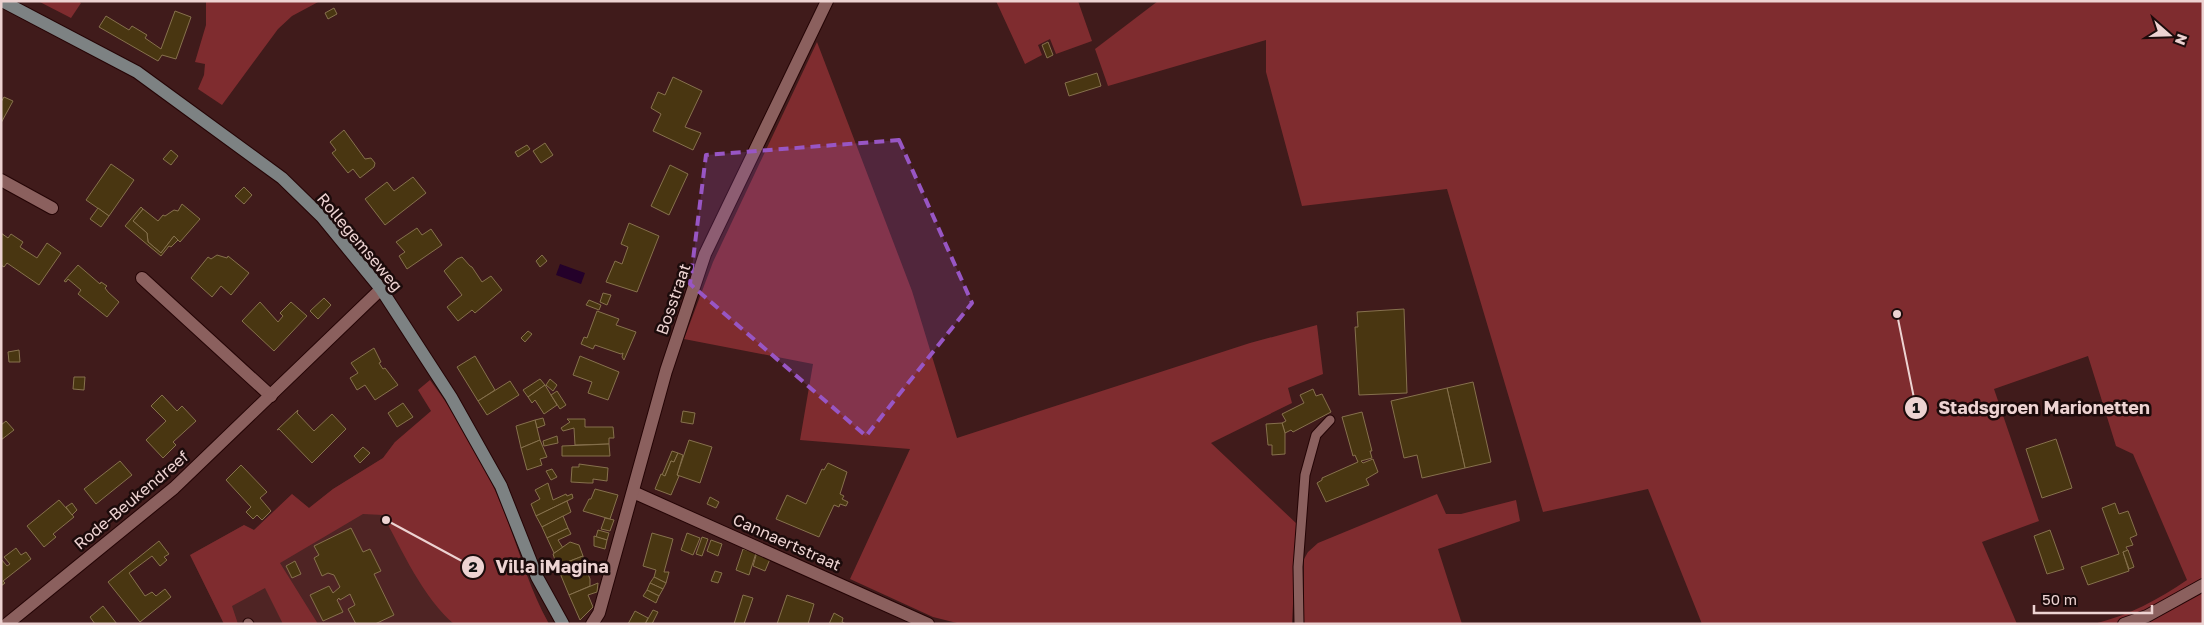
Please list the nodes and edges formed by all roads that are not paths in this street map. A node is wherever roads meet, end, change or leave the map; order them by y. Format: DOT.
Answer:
graph roads {
  1 [pos="2,1"];
  2 [pos="828,1"];
  3 [pos="1,180"];
  4 [pos="52,208"];
  5 [pos="142,278"];
  6 [pos="381,289"];
  7 [pos="271,396"];
  8 [pos="1330,420"];
  9 [pos="633,492"];
  10 [pos="2203,585"];
  11 [pos="7,624"];
  12 [pos="563,624"];
  13 [pos="592,624"];
  14 [pos="928,624"];
  15 [pos="1299,624"];
  16 [pos="2124,624"];
  1 -- 6 [label="street, Rollegemseweg"];
  2 -- 9 [label="street, Bosstraat"];
  3 -- 4 [label="street"];
  5 -- 7 [label="street"];
  6 -- 7 [label="street, Rode-Beukendreef"];
  6 -- 12 [label="street, Rollegemseweg"];
  7 -- 11 [label="street, Rode-Beukendreef"];
  8 -- 15 [label="lane"];
  9 -- 13 [label="street, Bosstraat"];
  9 -- 14 [label="street, Cannaertstraat"];
  10 -- 16 [label="street"];
}
